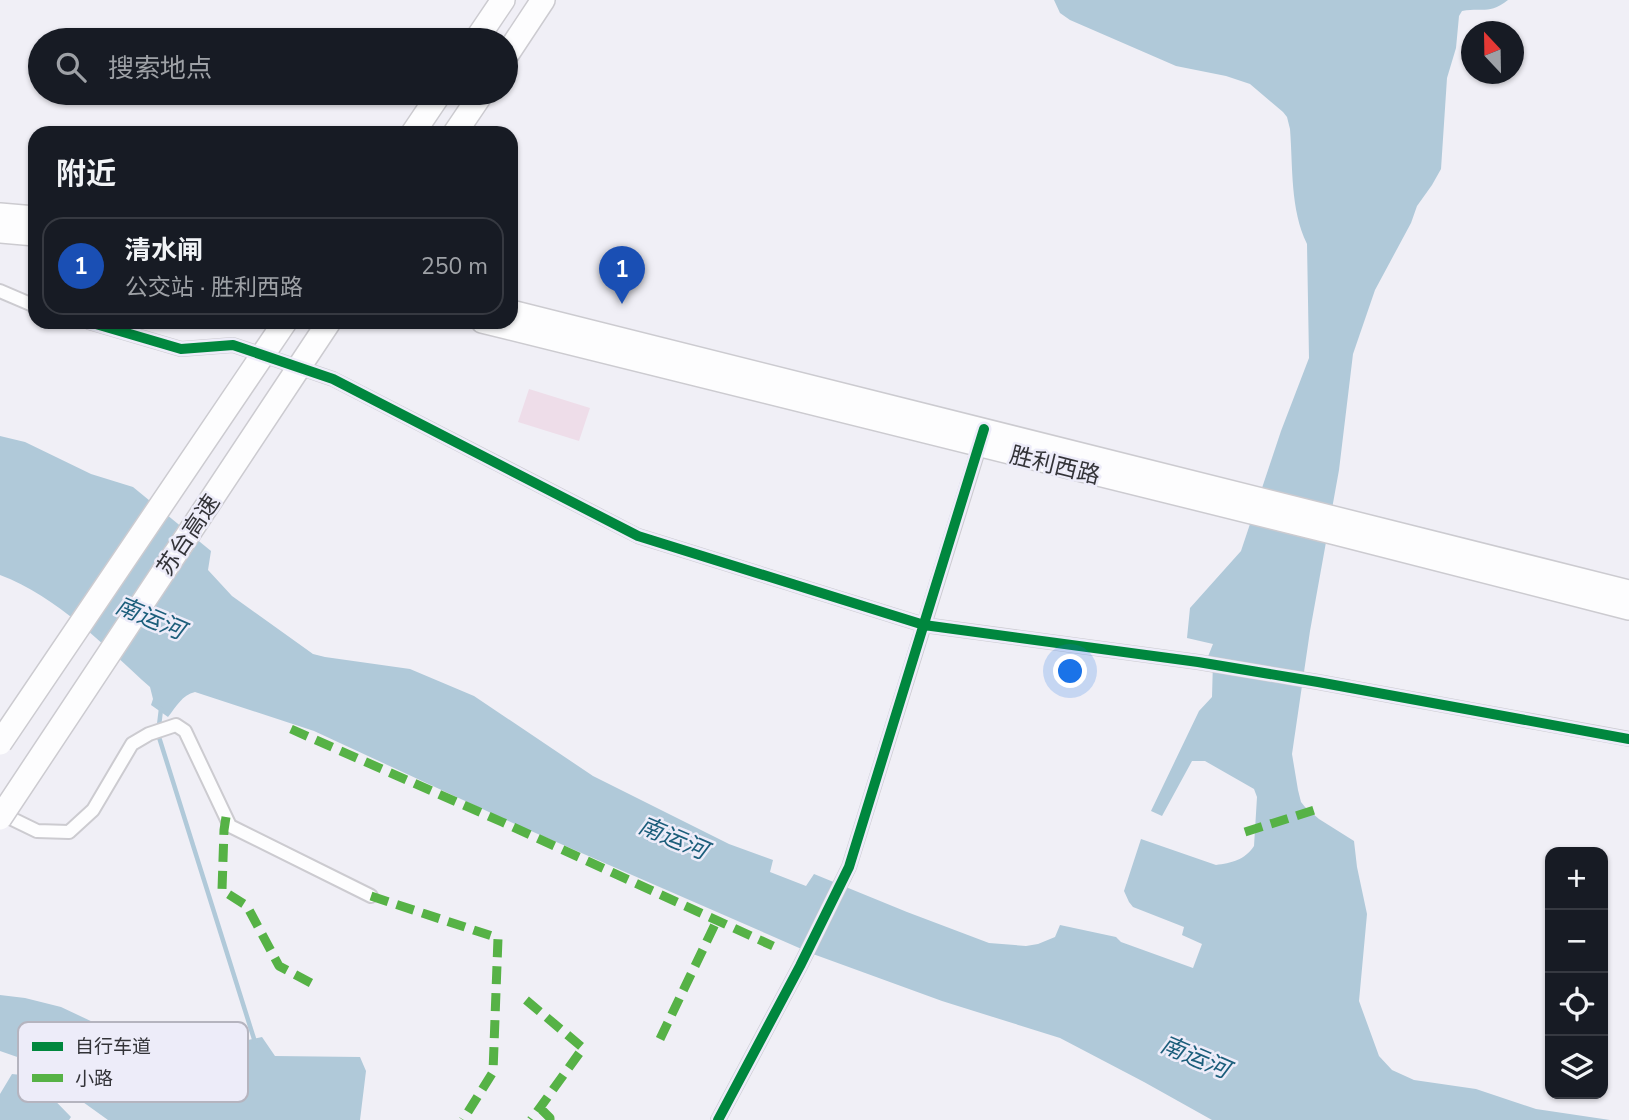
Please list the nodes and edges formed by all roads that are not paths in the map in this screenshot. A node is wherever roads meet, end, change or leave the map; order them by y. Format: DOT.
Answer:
graph roads {
  1 [pos="503,0"];
  2 [pos="543,0"];
  3 [pos="484,28"];
  4 [pos="518,38"];
  5 [pos="432,105"];
  6 [pos="474,105"];
  7 [pos="418,126"];
  8 [pos="460,126"];
  9 [pos="0,214"];
  10 [pos="28,216"];
  11 [pos="0,232"];
  12 [pos="28,234"];
  13 [pos="0,292"];
  14 [pos="28,303"];
  15 [pos="518,313"];
  16 [pos="113,329"];
  17 [pos="280,329"];
  18 [pos="324,329"];
  19 [pos="512,329"];
  20 [pos="982,437"];
  21 [pos="1338,526"];
  22 [pos="1629,591"];
  23 [pos="1629,609"];
  24 [pos="86,615"];
  25 [pos="924,625"];
  26 [pos="0,727"];
  27 [pos="1629,738"];
  28 [pos="0,743"];
  29 [pos="0,813"];
  30 [pos="0,818"];
  31 [pos="371,896"];
  32 [pos="718,1120"];
  1 -- 3 [label="highway"];
  2 -- 4 [label="highway"];
  5 -- 7 [label="highway"];
  6 -- 8 [label="highway"];
  9 -- 10 [label="main road"];
  11 -- 12 [label="main road"];
  13 -- 14 [label="street"];
  15 -- 20 [label="main road, 胜利西路"];
  16 -- 25 [label="street"];
  17 -- 24 [label="highway, 苏台高速, bridge"];
  18 -- 30 [label="highway, 苏台高速, bridge"];
  19 -- 20 [label="main road, 胜利西路"];
  20 -- 21 [label="main road, 胜利西路"];
  20 -- 25 [label="street"];
  21 -- 22 [label="main road, 胜利西路"];
  21 -- 23 [label="main road, 胜利西路"];
  24 -- 26 [label="highway, bridge"];
  24 -- 28 [label="highway, 苏台高速, bridge"];
  25 -- 27 [label="street"];
  25 -- 32 [label="street"];
  29 -- 31 [label="street"];
}
